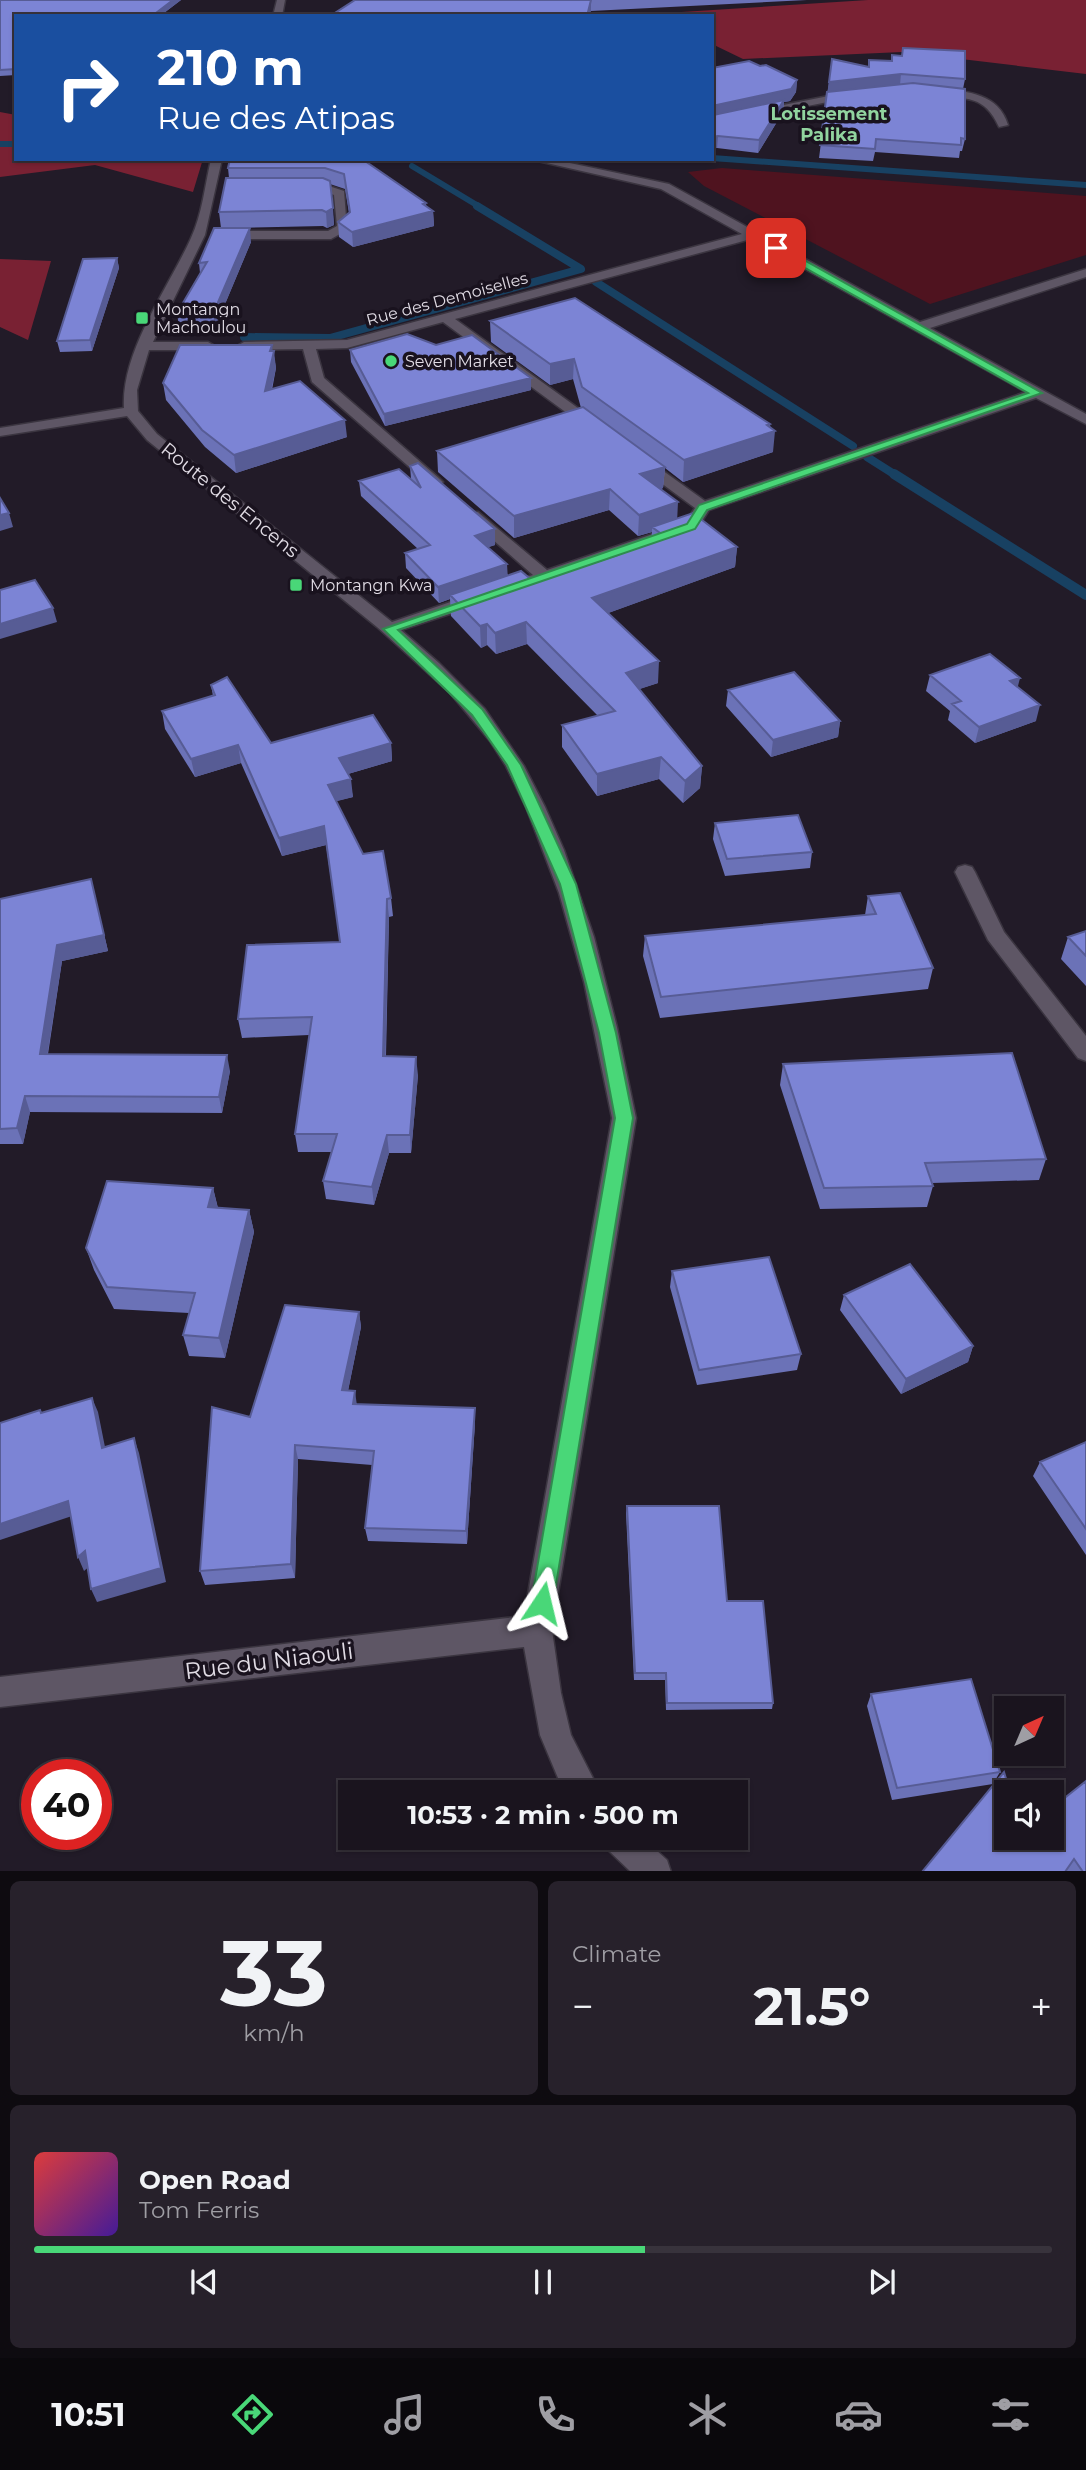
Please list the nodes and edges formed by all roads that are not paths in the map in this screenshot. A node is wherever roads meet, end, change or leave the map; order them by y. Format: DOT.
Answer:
graph roads {
  1 [pos="865,92"];
  2 [pos="927,92"];
  3 [pos="714,122"];
  4 [pos="1003,125"];
  5 [pos="217,161"];
  6 [pos="544,161"];
  7 [pos="287,188"];
  8 [pos="199,235"];
  9 [pos="752,235"];
  10 [pos="1086,273"];
  11 [pos="446,318"];
  12 [pos="919,327"];
  13 [pos="144,346"];
  14 [pos="309,346"];
  15 [pos="1037,393"];
  16 [pos="131,411"];
  17 [pos="1086,420"];
  18 [pos="0,432"];
  19 [pos="606,435"];
  20 [pos="627,451"];
  21 [pos="703,507"];
  22 [pos="545,576"];
  23 [pos="389,629"];
  24 [pos="965,872"];
  25 [pos="1086,1052"];
  26 [pos="537,1630"];
  27 [pos="0,1692"];
  28 [pos="575,1780"];
  29 [pos="633,1850"];
  30 [pos="655,1871"];
  1 -- 3 [label="street"];
  2 -- 4 [label="street"];
  5 -- 8 [label="street"];
  6 -- 9 [label="street"];
  7 -- 8 [label="street"];
  8 -- 13 [label="street"];
  9 -- 11 [label="street, Rue des Demoiselles"];
  9 -- 12 [label="street"];
  10 -- 12 [label="street"];
  11 -- 14 [label="street, Rue des Demoiselles"];
  11 -- 19 [label="street"];
  12 -- 15 [label="street"];
  13 -- 14 [label="street, Rue des Demoiselles"];
  13 -- 16 [label="street"];
  14 -- 22 [label="street"];
  15 -- 17 [label="street"];
  15 -- 21 [label="street"];
  16 -- 18 [label="street"];
  16 -- 23 [label="street, Route des Encens"];
  20 -- 21 [label="street"];
  21 -- 22 [label="street"];
  22 -- 23 [label="street"];
  23 -- 26 [label="street, Route des Encens"];
  24 -- 25 [label="street"];
  26 -- 27 [label="street, Rue du Niaouli"];
  26 -- 28 [label="street, Route des Encens"];
  29 -- 30 [label="street"];
}
